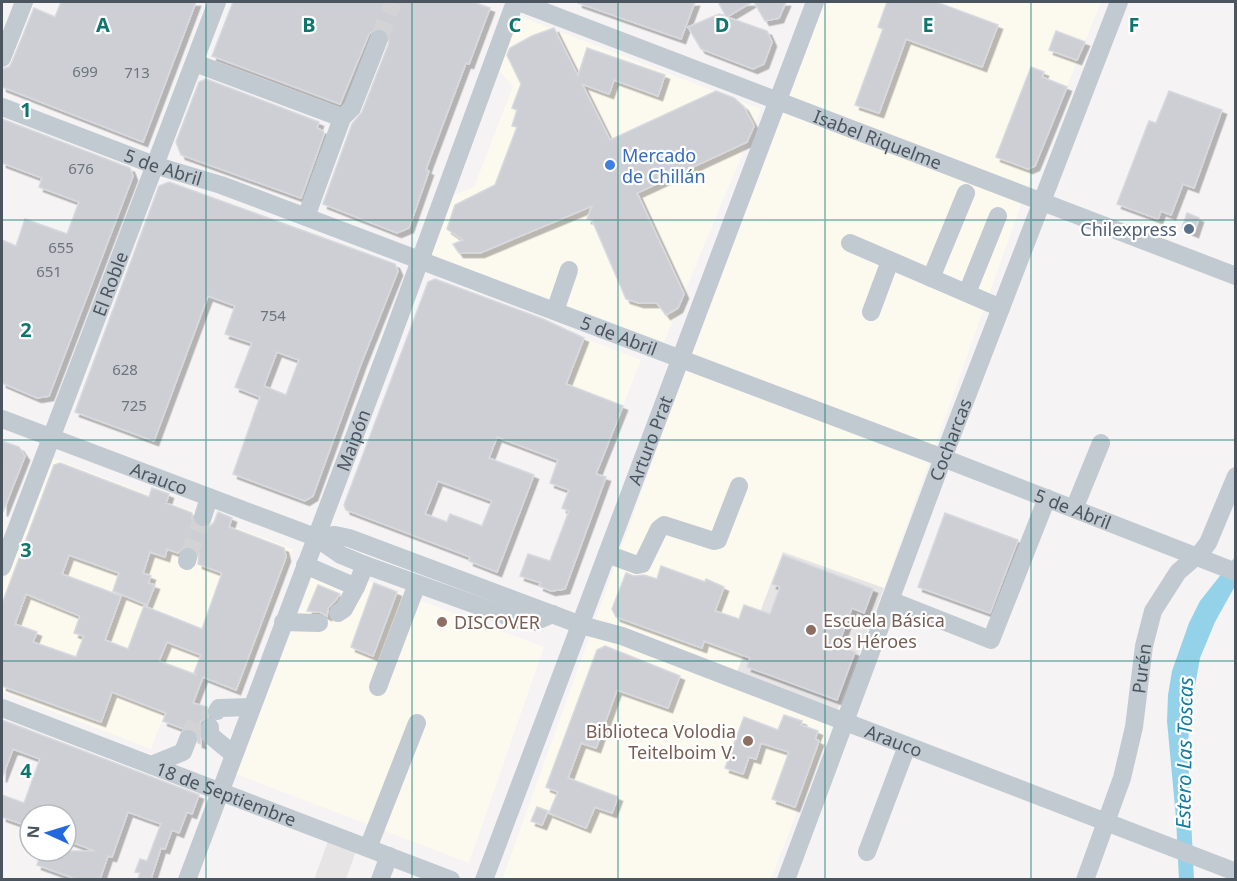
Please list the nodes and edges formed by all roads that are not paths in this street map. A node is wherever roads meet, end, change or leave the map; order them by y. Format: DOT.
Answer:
graph roads {
  1 [pos="24,2"];
  2 [pos="217,2"];
  3 [pos="517,2"];
  4 [pos="815,2"];
  5 [pos="1119,2"];
  6 [pos="380,39"];
  7 [pos="2,58"];
  8 [pos="195,63"];
  9 [pos="778,101"];
  10 [pos="2,107"];
  11 [pos="342,118"];
  12 [pos="154,165"];
  13 [pos="966,193"];
  14 [pos="1042,202"];
  15 [pos="998,216"];
  16 [pos="306,217"];
  17 [pos="850,243"];
  18 [pos="420,260"];
  19 [pos="890,261"];
  20 [pos="569,270"];
  21 [pos="1236,276"];
  22 [pos="931,278"];
  23 [pos="967,293"];
  24 [pos="1001,308"];
  25 [pos="555,311"];
  26 [pos="871,312"];
  27 [pos="680,358"];
  28 [pos="2,419"];
  29 [pos="50,438"];
  30 [pos="1101,443"];
  31 [pos="943,458"];
  32 [pos="49,470"];
  33 [pos="1236,476"];
  34 [pos="739,486"];
  35 [pos="209,497"];
  36 [pos="1047,498"];
  37 [pos="1074,508"];
  38 [pos="203,517"];
  39 [pos="13,536"];
  40 [pos="315,537"];
  41 [pos="607,554"];
  42 [pos="365,559"];
  43 [pos="1202,559"];
  44 [pos="305,566"];
  45 [pos="2,567"];
  46 [pos="1236,572"];
  47 [pos="447,575"];
  48 [pos="417,584"];
  49 [pos="356,587"];
  50 [pos="890,600"];
  51 [pos="338,614"];
  52 [pos="553,615"];
  53 [pos="283,622"];
  54 [pos="319,622"];
  55 [pos="581,625"];
  56 [pos="378,687"];
  57 [pos="251,707"];
  58 [pos="2,708"];
  59 [pos="845,722"];
  60 [pos="417,723"];
  61 [pos="188,740"];
  62 [pos="907,746"];
  63 [pos="233,754"];
  64 [pos="150,765"];
  65 [pos="218,792"];
  66 [pos="1107,822"];
  67 [pos="368,848"];
  68 [pos="867,852"];
  69 [pos="389,856"];
  70 [pos="1229,869"];
  71 [pos="187,879"];
  72 [pos="380,879"];
  73 [pos="451,879"];
  74 [pos="484,879"];
  75 [pos="786,879"];
  76 [pos="1085,879"];
  1 -- 7 [label="street"];
  2 -- 8 [label="street, El Roble"];
  3 -- 9 [label="street, Isabel Riquelme"];
  3 -- 18 [label="street, Maipón"];
  4 -- 9 [label="street, Arturo Prat"];
  5 -- 14 [label="street, Cocharcas"];
  6 -- 11 [label="street"];
  8 -- 11 [label="street"];
  8 -- 12 [label="street, El Roble"];
  9 -- 14 [label="street, Isabel Riquelme"];
  9 -- 27 [label="street, Arturo Prat"];
  10 -- 12 [label="street, 5 de Abril"];
  11 -- 16 [label="street"];
  12 -- 16 [label="street, 5 de Abril"];
  12 -- 29 [label="street, El Roble"];
  13 -- 22 [label="street"];
  14 -- 21 [label="street, Isabel Riquelme"];
  14 -- 24 [label="street, Cocharcas"];
  15 -- 23 [label="street"];
  16 -- 18 [label="street, 5 de Abril"];
  17 -- 19 [label="street"];
  18 -- 25 [label="street, 5 de Abril"];
  18 -- 40 [label="street, Maipón"];
  19 -- 22 [label="street"];
  19 -- 26 [label="street"];
  20 -- 25 [label="street"];
  22 -- 23 [label="street"];
  23 -- 24 [label="street"];
  24 -- 31 [label="street, Cocharcas"];
  25 -- 27 [label="street, 5 de Abril"];
  27 -- 31 [label="street, 5 de Abril"];
  27 -- 41 [label="street, Arturo Prat"];
  28 -- 29 [label="street, Arauco"];
  29 -- 35 [label="street, Arauco"];
  29 -- 39 [label="street, El Roble"];
  30 -- 37 [label="street"];
  31 -- 36 [label="street, 5 de Abril"];
  31 -- 50 [label="street, Cocharcas"];
  32 -- 39 [label="street"];
  33 -- 43 [label="street, Purén"];
  34 -- 41 [label="street"];
  35 -- 38 [label="street"];
  35 -- 40 [label="street, Arauco"];
  36 -- 37 [label="street, 5 de Abril"];
  36 -- 50 [label="street"];
  37 -- 43 [label="street, 5 de Abril"];
  39 -- 45 [label="street, El Roble"];
  40 -- 42 [label="street, Arauco"];
  40 -- 44 [label="street, Maipón"];
  40 -- 47 [label="street, Arauco"];
  41 -- 55 [label="street, Arturo Prat"];
  42 -- 47 [label="street"];
  42 -- 48 [label="street, Arauco"];
  42 -- 49 [label="street"];
  43 -- 46 [label="street, 5 de Abril"];
  43 -- 66 [label="street, Purén"];
  44 -- 49 [label="street"];
  44 -- 53 [label="street, Maipón"];
  47 -- 52 [label="street, Arauco"];
  48 -- 52 [label="street, Arauco"];
  48 -- 56 [label="street"];
  49 -- 51 [label="street"];
  50 -- 59 [label="street, Cocharcas"];
  52 -- 55 [label="street, Arauco"];
  53 -- 54 [label="street"];
  53 -- 57 [label="street, Maipón"];
  55 -- 59 [label="street, Arauco"];
  55 -- 74 [label="street, Arturo Prat"];
  57 -- 63 [label="street, Maipón"];
  57 -- 63 [label="street"];
  58 -- 64 [label="street, 18 de Septiembre"];
  59 -- 62 [label="street, Arauco"];
  59 -- 75 [label="street, Cocharcas"];
  60 -- 67 [label="street"];
  61 -- 64 [label="street"];
  62 -- 66 [label="street, Arauco"];
  62 -- 68 [label="street"];
  63 -- 65 [label="street, Maipón"];
  64 -- 65 [label="street, 18 de Septiembre"];
  65 -- 67 [label="street, 18 de Septiembre"];
  65 -- 71 [label="street, Maipón"];
  66 -- 70 [label="street, Arauco"];
  66 -- 76 [label="street, Purén"];
  67 -- 69 [label="street, 18 de Septiembre"];
  69 -- 72 [label="street"];
  69 -- 73 [label="street, 18 de Septiembre"];
}
